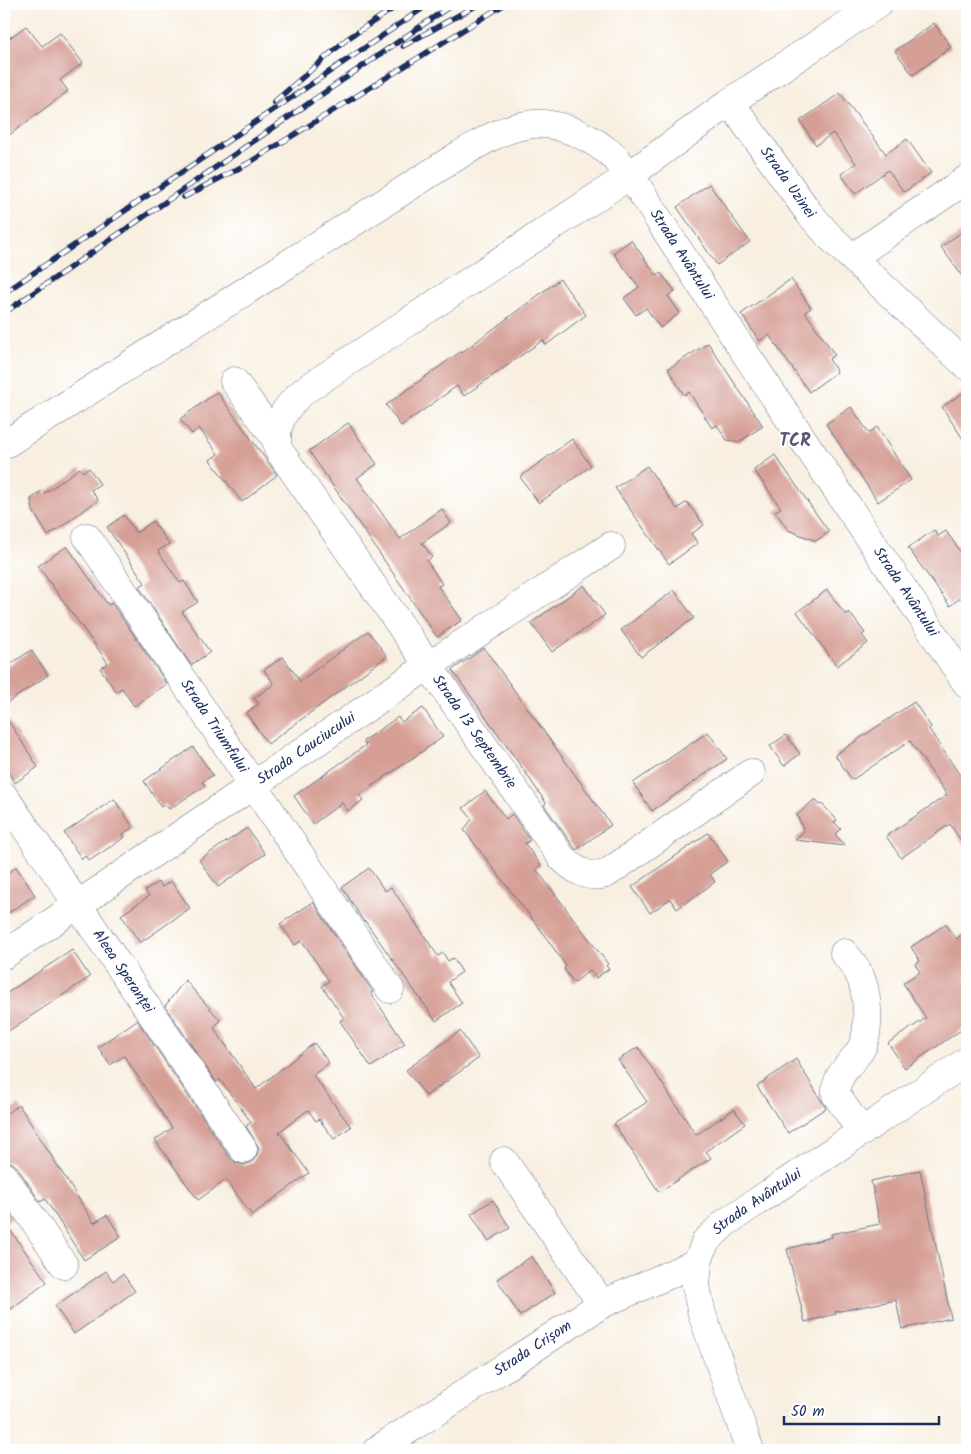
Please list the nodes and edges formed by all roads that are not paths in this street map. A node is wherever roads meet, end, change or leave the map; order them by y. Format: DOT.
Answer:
graph roads {
  1 [pos="878,4"];
  2 [pos="730,102"];
  3 [pos="630,175"];
  4 [pos="967,179"];
  5 [pos="853,257"];
  6 [pos="967,366"];
  7 [pos="234,382"];
  8 [pos="280,426"];
  9 [pos="4,445"];
  10 [pos="87,537"];
  11 [pos="611,546"];
  12 [pos="428,666"];
  13 [pos="967,684"];
  14 [pos="751,772"];
  15 [pos="255,786"];
  16 [pos="4,796"];
  17 [pos="78,906"];
  18 [pos="844,953"];
  19 [pos="4,955"];
  20 [pos="390,989"];
  21 [pos="967,1061"];
  22 [pos="862,1132"];
  23 [pos="243,1149"];
  24 [pos="504,1161"];
  25 [pos="4,1176"];
  26 [pos="698,1262"];
  27 [pos="64,1265"];
  28 [pos="602,1304"];
  29 [pos="377,1450"];
  30 [pos="750,1450"];
  1 -- 2 [label="street"];
  2 -- 3 [label="street"];
  2 -- 5 [label="street, Strada Uzinei"];
  3 -- 8 [label="street"];
  3 -- 9 [label="street, Strada Avântului"];
  3 -- 13 [label="street, Strada Avântului"];
  4 -- 5 [label="street"];
  5 -- 6 [label="street, Strada Uzinei"];
  7 -- 8 [label="street, Strada 13 Septembrie"];
  8 -- 12 [label="street, Strada 13 Septembrie"];
  10 -- 15 [label="street, Strada Triumfului"];
  11 -- 12 [label="street, Strada Cauciucului"];
  12 -- 14 [label="street, Strada 13 Septembrie"];
  12 -- 15 [label="street, Strada Cauciucului"];
  15 -- 17 [label="street, Strada Cauciucului"];
  15 -- 20 [label="street, Strada Triumfului"];
  16 -- 17 [label="street, Aleea Speranței"];
  17 -- 19 [label="street, Strada Cauciucului"];
  17 -- 23 [label="street, Aleea Speranței"];
  18 -- 22 [label="street"];
  21 -- 22 [label="street, Strada Avântului"];
  22 -- 26 [label="street, Strada Avântului"];
  24 -- 28 [label="street"];
  25 -- 27 [label="street"];
  26 -- 28 [label="street, Strada Crișom"];
  26 -- 30 [label="street, Strada Avântului"];
  28 -- 29 [label="street, Strada Crișom"];
}
